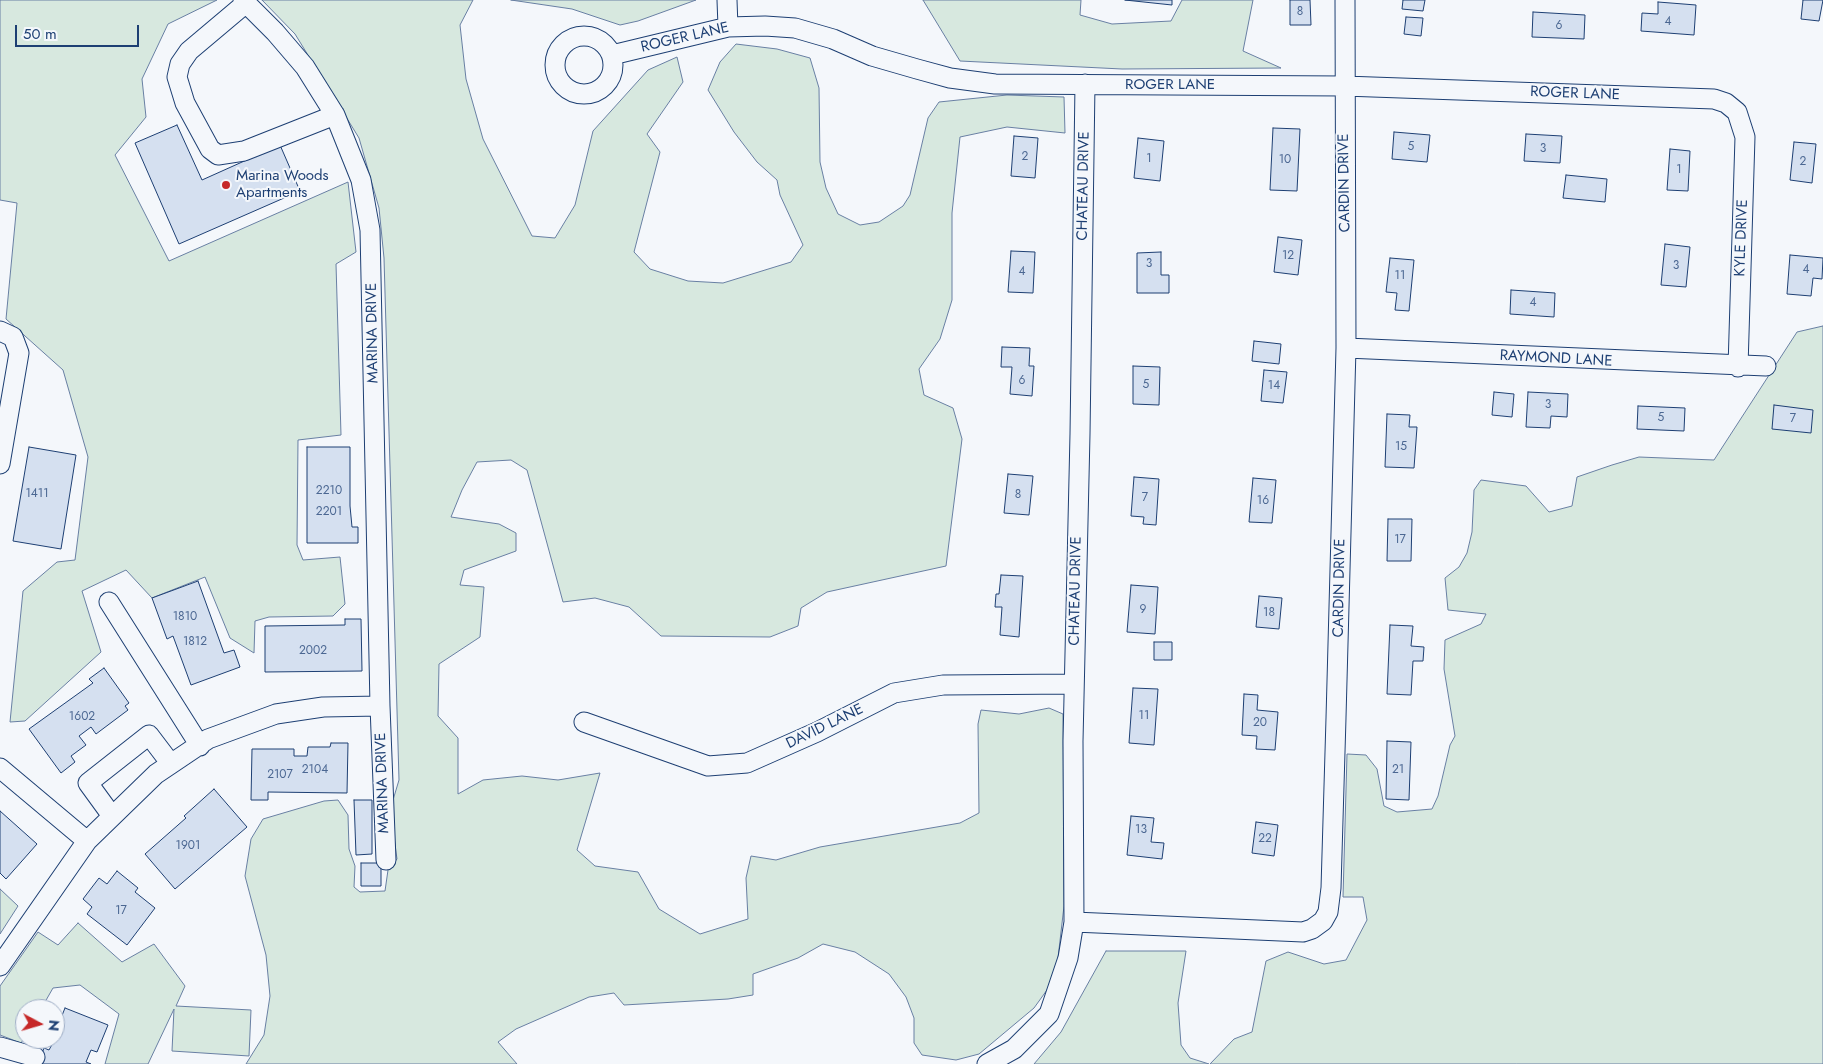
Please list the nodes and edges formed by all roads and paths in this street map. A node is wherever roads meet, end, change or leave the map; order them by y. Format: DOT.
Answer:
graph roads {
  1 [pos="727,0"];
  2 [pos="1345,0"];
  3 [pos="244,1"];
  4 [pos="728,27"];
  5 [pos="612,55"];
  6 [pos="1085,84"];
  7 [pos="1344,86"];
  8 [pos="1737,112"];
  9 [pos="335,115"];
  10 [pos="0,331"];
  11 [pos="1346,348"];
  12 [pos="1766,366"];
  13 [pos="1738,367"];
  14 [pos="0,464"];
  15 [pos="109,602"];
  16 [pos="1074,684"];
  17 [pos="380,706"];
  18 [pos="584,722"];
  19 [pos="200,746"];
  20 [pos="171,764"];
  21 [pos="0,768"];
  22 [pos="112,816"];
  23 [pos="87,841"];
  24 [pos="386,860"];
  25 [pos="1074,922"];
  26 [pos="0,966"];
  27 [pos="0,1047"];
  28 [pos="35,1058"];
  29 [pos="987,1064"];
  1 -- 4 [label="street"];
  2 -- 7 [label="street, CARDIN DRIVE"];
  3 -- 9 [label="street, MARINA DRIVE"];
  3 -- 9 [label="street"];
  4 -- 5 [label="street, ROGER LANE"];
  4 -- 6 [label="street, ROGER LANE"];
  6 -- 7 [label="street, ROGER LANE"];
  6 -- 16 [label="street, CHATEAU DRIVE"];
  7 -- 8 [label="street, ROGER LANE"];
  7 -- 11 [label="street, CARDIN DRIVE"];
  8 -- 13 [label="street, KYLE DRIVE"];
  9 -- 17 [label="street, MARINA DRIVE"];
  10 -- 14 [label="street"];
  11 -- 13 [label="street, RAYMOND LANE"];
  11 -- 25 [label="street, CARDIN DRIVE"];
  12 -- 13 [label="street, RAYMOND LANE"];
  15 -- 19 [label="street"];
  16 -- 18 [label="street, DAVID LANE"];
  16 -- 25 [label="street, CHATEAU DRIVE"];
  17 -- 19 [label="street"];
  17 -- 24 [label="street, MARINA DRIVE"];
  19 -- 20 [label="street"];
  20 -- 22 [label="street"];
  20 -- 22 [label="street"];
  21 -- 23 [label="street"];
  22 -- 23 [label="street"];
  23 -- 26 [label="street"];
  25 -- 29 [label="street, CHATEAU DRIVE"];
  27 -- 28 [label="street"];
}
